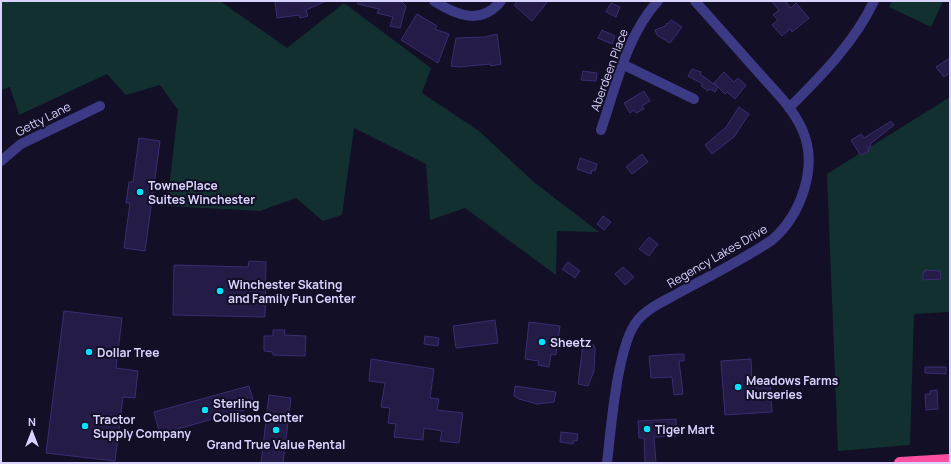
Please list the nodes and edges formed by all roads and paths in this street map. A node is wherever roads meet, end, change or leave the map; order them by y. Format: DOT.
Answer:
graph roads {
  1 [pos="434,1"];
  2 [pos="501,1"];
  3 [pos="658,1"];
  4 [pos="695,1"];
  5 [pos="874,1"];
  6 [pos="624,65"];
  7 [pos="694,99"];
  8 [pos="100,106"];
  9 [pos="789,108"];
  10 [pos="601,130"];
  11 [pos="1,161"];
  12 [pos="950,460"];
  13 [pos="606,463"];
  14 [pos="900,463"];
  1 -- 2 [label="street"];
  3 -- 6 [label="street, Aberdeen Place"];
  4 -- 9 [label="street, Regency Lakes Drive"];
  5 -- 9 [label="street"];
  6 -- 7 [label="street"];
  6 -- 10 [label="street, Aberdeen Place"];
  8 -- 11 [label="street, Getty Lane"];
  9 -- 13 [label="street, Regency Lakes Drive"];
  12 -- 14 [label="highway"];
}
